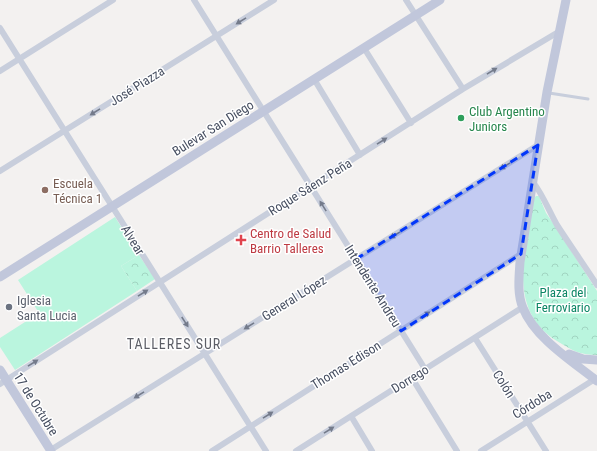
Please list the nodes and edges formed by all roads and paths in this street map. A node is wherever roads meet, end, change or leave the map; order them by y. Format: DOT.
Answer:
graph roads {
  1 [pos="113,0"];
  2 [pos="194,0"];
  3 [pos="274,0"];
  4 [pos="406,0"];
  5 [pos="440,0"];
  6 [pos="566,0"];
  7 [pos="416,15"];
  8 [pos="0,28"];
  9 [pos="560,31"];
  10 [pos="217,36"];
  11 [pos="364,48"];
  12 [pos="19,59"];
  13 [pos="0,71"];
  14 [pos="314,79"];
  15 [pos="463,89"];
  16 [pos="547,92"];
  17 [pos="588,99"];
  18 [pos="264,111"];
  19 [pos="410,123"];
  20 [pos="65,131"];
  21 [pos="538,145"];
  22 [pos="360,155"];
  23 [pos="0,172"];
  24 [pos="532,182"];
  25 [pos="311,186"];
  26 [pos="112,206"];
  27 [pos="521,254"];
  28 [pos="356,259"];
  29 [pos="0,277"];
  30 [pos="160,282"];
  31 [pos="597,285"];
  32 [pos="523,307"];
  33 [pos="401,331"];
  34 [pos="475,338"];
  35 [pos="547,339"];
  36 [pos="205,354"];
  37 [pos="569,354"];
  38 [pos="597,360"];
  39 [pos="425,369"];
  40 [pos="0,370"];
  41 [pos="412,378"];
  42 [pos="597,378"];
  43 [pos="3,382"];
  44 [pos="351,416"];
  45 [pos="528,422"];
  46 [pos="251,426"];
  47 [pos="50,451"];
  48 [pos="212,451"];
  49 [pos="266,451"];
  50 [pos="296,451"];
  51 [pos="372,451"];
  52 [pos="457,451"];
  53 [pos="481,451"];
  54 [pos="546,451"];
  1 -- 12 [label="street"];
  2 -- 10 [label="street, Intendente Andreu"];
  3 -- 10 [label="street, José Piazza, one-way"];
  4 -- 7 [label="street"];
  5 -- 7 [label="street, Bulevar San Diego"];
  6 -- 9 [label="street"];
  7 -- 11 [label="street, Bulevar San Diego"];
  7 -- 15 [label="street"];
  8 -- 12 [label="street, Alvear"];
  15 -- 9 [label="street, Roque Sáenz Peña, one-way"];
  9 -- 16 [label="street"];
  10 -- 18 [label="street, Intendente Andreu"];
  10 -- 20 [label="street, José Piazza, one-way"];
  11 -- 14 [label="street, Bulevar San Diego"];
  11 -- 19 [label="street"];
  12 -- 13 [label="street"];
  12 -- 20 [label="street, Alvear"];
  14 -- 18 [label="street, Bulevar San Diego"];
  14 -- 22 [label="street"];
  15 -- 19 [label="street, Roque Sáenz Peña"];
  16 -- 17 [label="lane"];
  16 -- 21 [label="street"];
  18 -- 25 [label="street, Intendente Andreu"];
  18 -- 26 [label="street, Bulevar San Diego"];
  22 -- 19 [label="street, Roque Sáenz Peña, one-way"];
  20 -- 23 [label="street, José Piazza"];
  20 -- 26 [label="street, Alvear"];
  21 -- 24 [label="street"];
  21 -- 28 [label="street, General López, one-way"];
  22 -- 25 [label="street, Roque Sáenz Peña"];
  24 -- 27 [label="street"];
  24 -- 31 [label="street"];
  28 -- 25 [label="street, Intendente Andreu, one-way"];
  25 -- 30 [label="street, Roque Sáenz Peña"];
  26 -- 29 [label="street, Bulevar San Diego"];
  26 -- 30 [label="street, Alvear"];
  27 -- 32 [label="street"];
  33 -- 27 [label="street, Thomas Edison, one-way"];
  28 -- 33 [label="street, Intendente Andreu"];
  28 -- 36 [label="street, General López, one-way"];
  30 -- 36 [label="street, Alvear, one-way"];
  43 -- 30 [label="street, Roque Sáenz Peña, one-way"];
  32 -- 34 [label="street, Dorrego"];
  32 -- 35 [label="street"];
  33 -- 39 [label="street, Intendente Andreu"];
  46 -- 33 [label="street, Thomas Edison, one-way"];
  34 -- 39 [label="street, Dorrego"];
  34 -- 45 [label="street, Colón"];
  35 -- 37 [label="street"];
  35 -- 42 [label="street"];
  36 -- 46 [label="street, Alvear"];
  36 -- 47 [label="street, General López, one-way"];
  37 -- 38 [label="street"];
  37 -- 42 [label="street"];
  39 -- 41 [label="street, Dorrego"];
  40 -- 43 [label="street, 17 de Octubre"];
  41 -- 44 [label="street, Dorrego"];
  41 -- 52 [label="street"];
  42 -- 45 [label="street, Córdoba"];
  43 -- 47 [label="street, 17 de Octubre"];
  50 -- 44 [label="street, Dorrego, one-way"];
  44 -- 51 [label="street"];
  45 -- 53 [label="street, Córdoba"];
  45 -- 54 [label="street, Colón"];
  46 -- 48 [label="street, Thomas Edison"];
  46 -- 49 [label="street, Alvear"];
}
